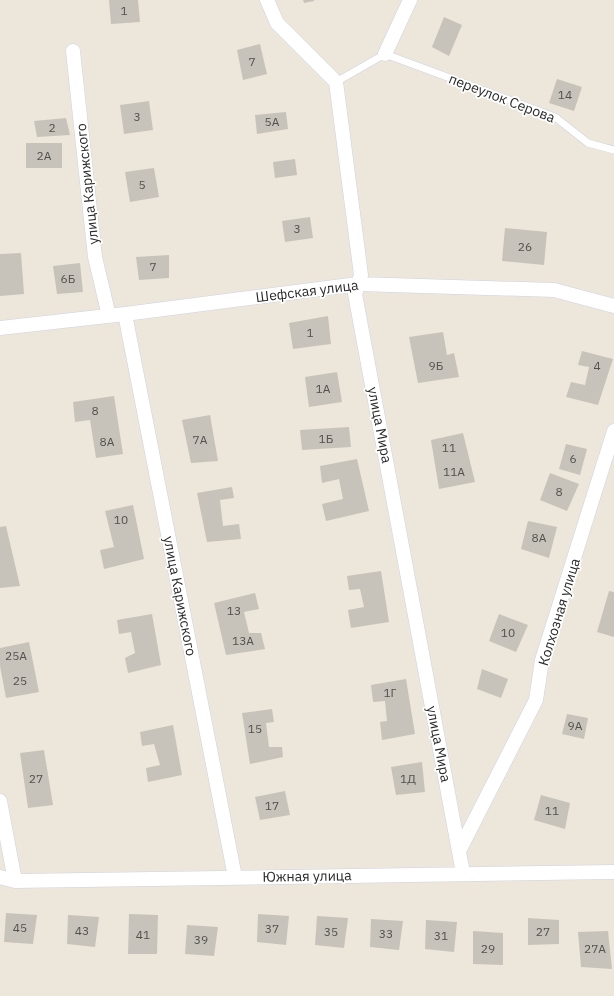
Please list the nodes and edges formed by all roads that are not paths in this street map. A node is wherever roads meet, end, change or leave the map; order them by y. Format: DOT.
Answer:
graph roads {
  1 [pos="267,0"];
  2 [pos="410,0"];
  3 [pos="73,51"];
  4 [pos="385,54"];
  5 [pos="336,82"];
  6 [pos="614,150"];
  7 [pos="358,284"];
  8 [pos="614,306"];
  9 [pos="125,314"];
  10 [pos="109,316"];
  11 [pos="0,328"];
  12 [pos="614,431"];
  13 [pos="0,801"];
  14 [pos="459,851"];
  15 [pos="614,872"];
  16 [pos="463,873"];
  17 [pos="235,877"];
  18 [pos="0,878"];
  19 [pos="15,881"];
  1 -- 5 [label="street"];
  2 -- 4 [label="street"];
  3 -- 10 [label="street, улица Карижского"];
  4 -- 5 [label="lane"];
  4 -- 6 [label="lane, переулок Серова"];
  5 -- 7 [label="street, улица Мира"];
  7 -- 8 [label="street, Шефская улица"];
  7 -- 9 [label="street, Шефская улица"];
  7 -- 14 [label="street, улица Мира"];
  9 -- 10 [label="street, Шефская улица"];
  9 -- 17 [label="street, улица Карижского"];
  10 -- 11 [label="street, Шефская улица"];
  12 -- 14 [label="street, Колхозная улица"];
  13 -- 19 [label="street"];
  14 -- 16 [label="street, улица Мира"];
  15 -- 16 [label="street, Южная улица"];
  16 -- 17 [label="street, Южная улица"];
  17 -- 19 [label="street, Южная улица"];
  18 -- 19 [label="street, Южная улица"];
}
